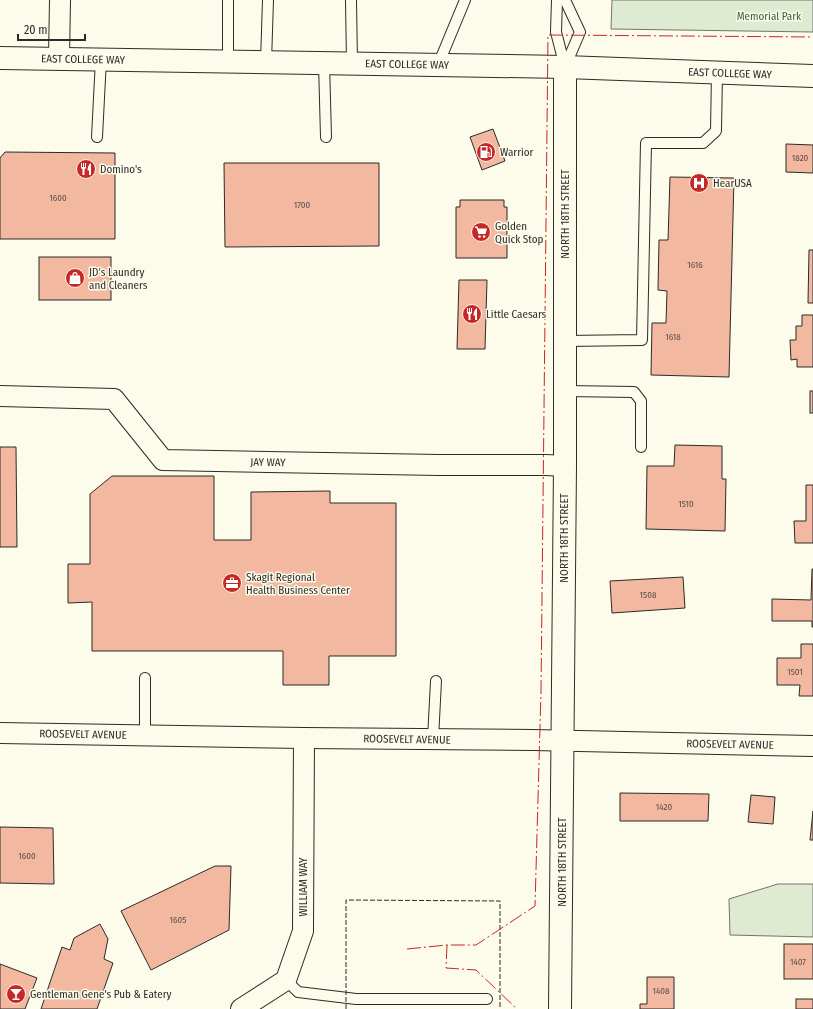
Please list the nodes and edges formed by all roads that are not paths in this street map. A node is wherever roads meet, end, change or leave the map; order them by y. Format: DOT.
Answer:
graph roads {
  1 [pos="60,0"];
  2 [pos="228,0"];
  3 [pos="268,0"];
  4 [pos="350,0"];
  5 [pos="466,0"];
  6 [pos="557,0"];
  7 [pos="565,0"];
  8 [pos="0,58"];
  9 [pos="59,58"];
  10 [pos="101,59"];
  11 [pos="228,61"];
  12 [pos="266,62"];
  13 [pos="324,63"];
  14 [pos="352,63"];
  15 [pos="438,65"];
  16 [pos="565,67"];
  17 [pos="717,72"];
  18 [pos="813,76"];
  19 [pos="97,137"];
  20 [pos="326,137"];
  21 [pos="565,341"];
  22 [pos="565,391"];
  23 [pos="0,396"];
  24 [pos="641,447"];
  25 [pos="565,466"];
  26 [pos="145,678"];
  27 [pos="436,681"];
  28 [pos="0,733"];
  29 [pos="145,735"];
  30 [pos="304,738"];
  31 [pos="433,740"];
  32 [pos="562,741"];
  33 [pos="813,746"];
  34 [pos="286,980"];
  35 [pos="487,999"];
  36 [pos="241,1009"];
  37 [pos="560,1009"];
  1 -- 9 [label="street"];
  2 -- 11 [label="lane"];
  3 -- 12 [label="lane"];
  4 -- 14 [label="lane"];
  5 -- 15 [label="lane"];
  6 -- 16 [label="lane"];
  7 -- 16 [label="lane"];
  8 -- 9 [label="street, EAST COLLEGE WAY"];
  9 -- 10 [label="street, EAST COLLEGE WAY"];
  10 -- 11 [label="street, EAST COLLEGE WAY"];
  10 -- 19 [label="lane"];
  11 -- 12 [label="street, EAST COLLEGE WAY"];
  12 -- 13 [label="street, EAST COLLEGE WAY"];
  13 -- 14 [label="street, EAST COLLEGE WAY"];
  13 -- 20 [label="lane"];
  14 -- 15 [label="street, EAST COLLEGE WAY"];
  15 -- 16 [label="street, EAST COLLEGE WAY"];
  16 -- 17 [label="street, EAST COLLEGE WAY"];
  16 -- 21 [label="street, NORTH 18TH STREET"];
  17 -- 18 [label="street, EAST COLLEGE WAY"];
  17 -- 21 [label="lane"];
  21 -- 22 [label="street, NORTH 18TH STREET"];
  22 -- 24 [label="lane"];
  22 -- 25 [label="street, NORTH 18TH STREET"];
  23 -- 25 [label="street, JAY WAY"];
  25 -- 32 [label="street, NORTH 18TH STREET"];
  26 -- 29 [label="lane"];
  27 -- 31 [label="lane"];
  28 -- 29 [label="street, ROOSEVELT AVENUE"];
  29 -- 30 [label="street, ROOSEVELT AVENUE"];
  30 -- 31 [label="street, ROOSEVELT AVENUE"];
  30 -- 34 [label="street, WILLIAM WAY"];
  31 -- 32 [label="street, ROOSEVELT AVENUE"];
  32 -- 33 [label="street, ROOSEVELT AVENUE"];
  32 -- 37 [label="street, NORTH 18TH STREET"];
  34 -- 35 [label="lane"];
  34 -- 36 [label="street"];
}
